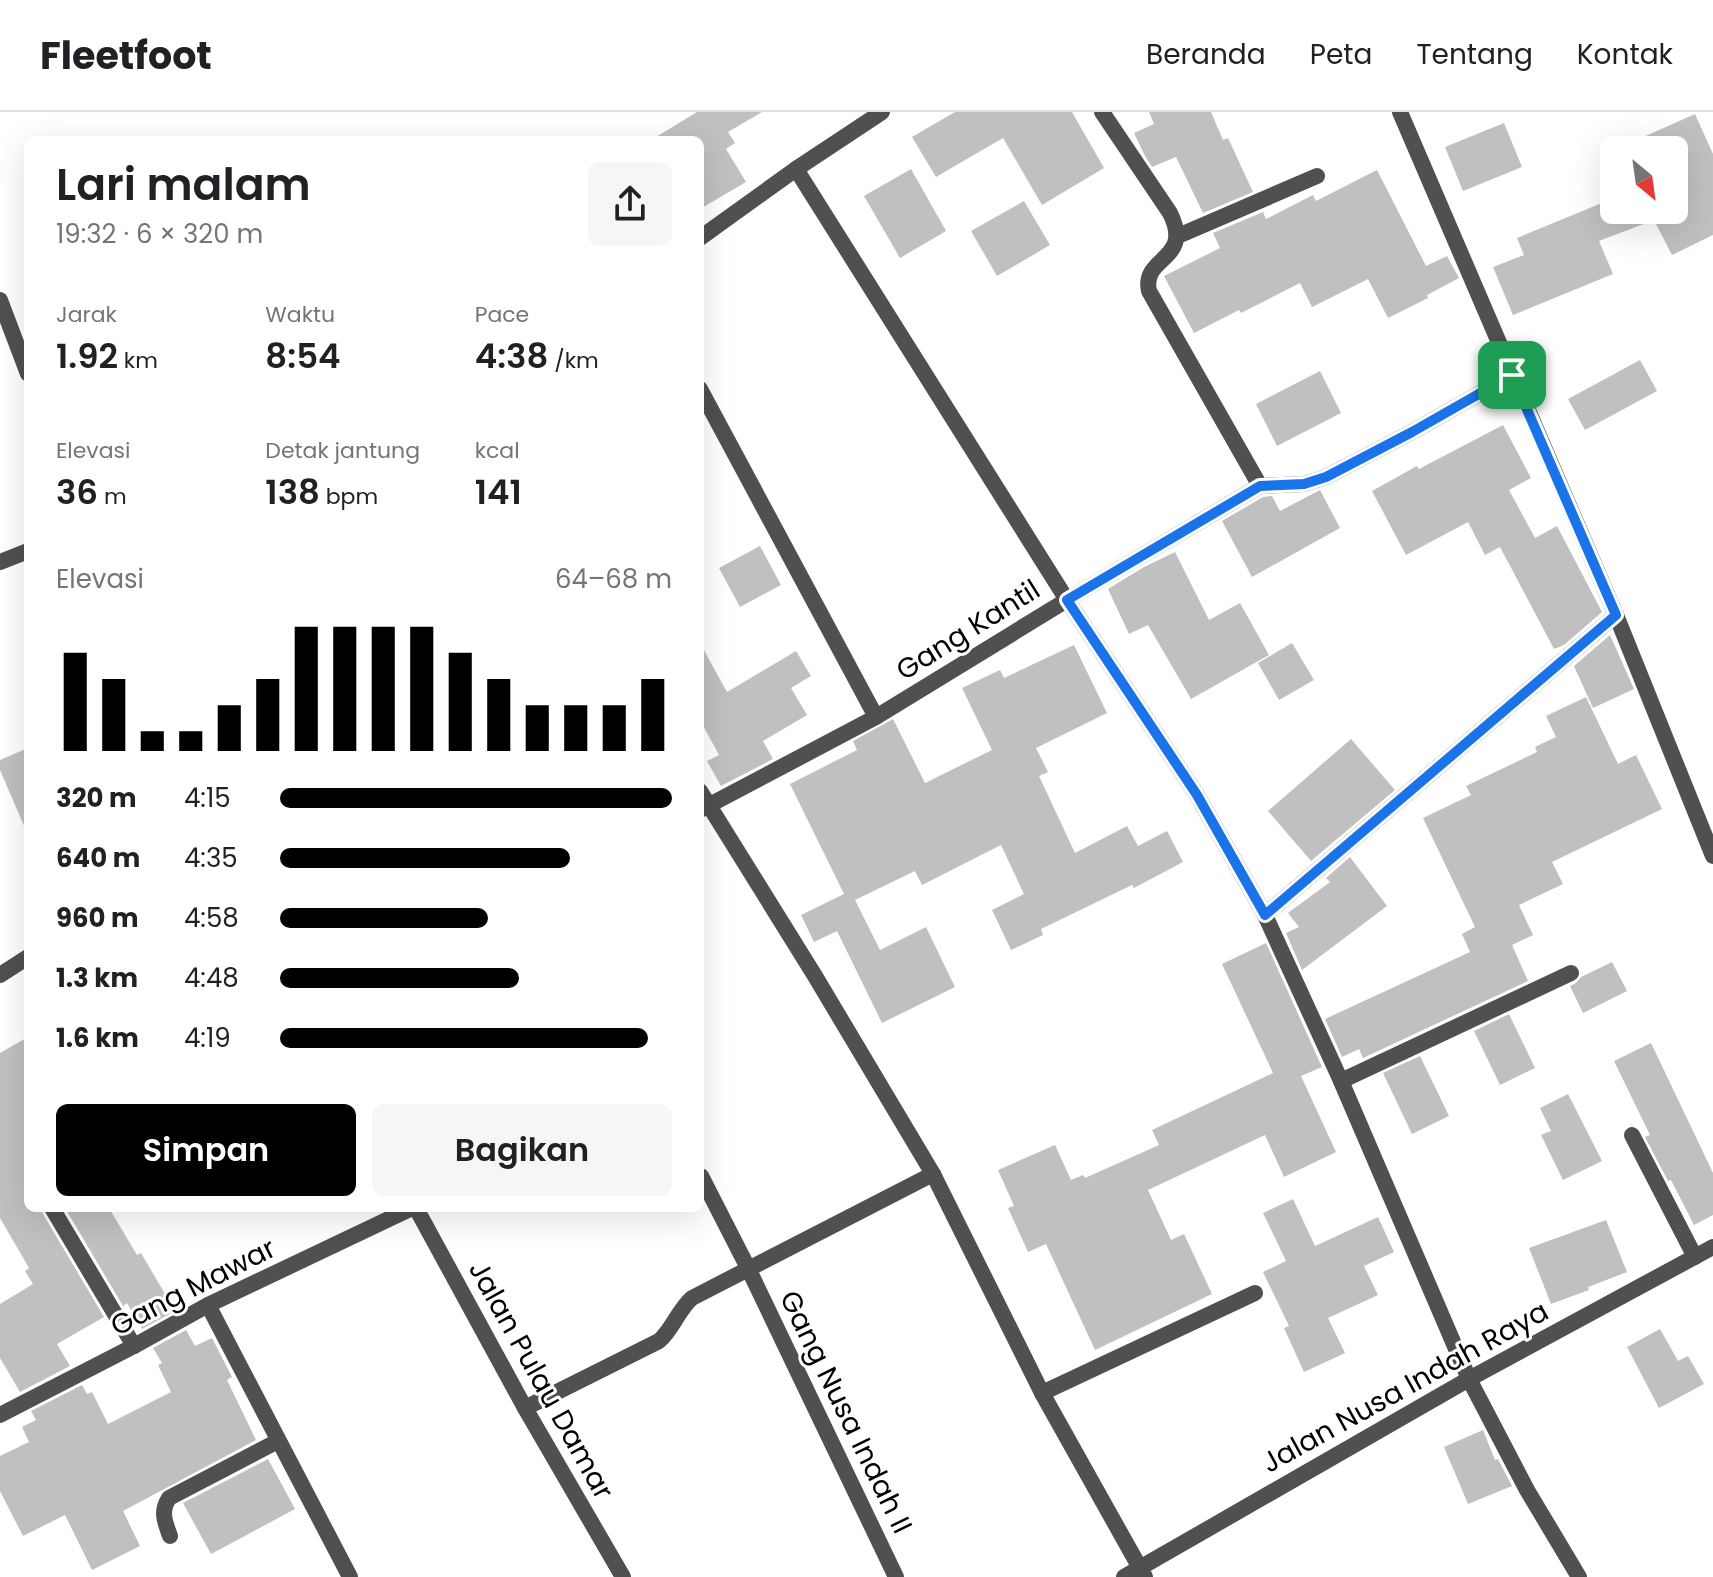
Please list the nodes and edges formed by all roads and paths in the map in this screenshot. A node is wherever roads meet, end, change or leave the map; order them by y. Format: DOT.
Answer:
graph roads {
  1 [pos="882,112"];
  2 [pos="1102,112"];
  3 [pos="1400,112"];
  4 [pos="796,169"];
  5 [pos="1317,176"];
  6 [pos="704,235"];
  7 [pos="1178,236"];
  8 [pos="0,300"];
  9 [pos="24,363"];
  10 [pos="1512,375"];
  11 [pos="704,396"];
  12 [pos="1260,486"];
  13 [pos="24,553"];
  14 [pos="0,562"];
  15 [pos="1067,600"];
  16 [pos="1616,615"];
  17 [pos="876,717"];
  18 [pos="704,801"];
  19 [pos="704,805"];
  20 [pos="1713,856"];
  21 [pos="1265,915"];
  22 [pos="24,960"];
  23 [pos="1571,973"];
  24 [pos="0,975"];
  25 [pos="1341,1081"];
  26 [pos="1632,1135"];
  27 [pos="933,1174"];
  28 [pos="704,1182"];
  29 [pos="54,1212"];
  30 [pos="406,1212"];
  31 [pos="416,1212"];
  32 [pos="1713,1247"];
  33 [pos="1695,1257"];
  34 [pos="749,1270"];
  35 [pos="1255,1293"];
  36 [pos="208,1305"];
  37 [pos="134,1346"];
  38 [pos="1469,1379"];
  39 [pos="1042,1393"];
  40 [pos="525,1408"];
  41 [pos="0,1415"];
  42 [pos="278,1441"];
  43 [pos="170,1536"];
  44 [pos="1142,1572"];
  45 [pos="350,1577"];
  46 [pos="623,1577"];
  47 [pos="896,1577"];
  48 [pos="1124,1577"];
  49 [pos="1579,1577"];
  1 -- 4 [label="street"];
  2 -- 7 [label="street"];
  3 -- 10 [label="street"];
  4 -- 6 [label="street"];
  4 -- 15 [label="street"];
  5 -- 7 [label="street"];
  7 -- 12 [label="street"];
  8 -- 9 [label="street"];
  10 -- 12 [label="street"];
  10 -- 16 [label="street"];
  11 -- 17 [label="street"];
  12 -- 15 [label="street, Gang Kantil"];
  13 -- 14 [label="street"];
  15 -- 17 [label="street, Gang Kantil"];
  15 -- 21 [label="street"];
  16 -- 20 [label="street"];
  16 -- 21 [label="street"];
  17 -- 18 [label="street, Gang Kantil"];
  19 -- 27 [label="street"];
  21 -- 25 [label="street"];
  22 -- 24 [label="street"];
  23 -- 25 [label="street"];
  25 -- 38 [label="street"];
  26 -- 33 [label="street"];
  27 -- 34 [label="street"];
  27 -- 39 [label="street"];
  28 -- 34 [label="street, Gang Nusa Indah II"];
  29 -- 37 [label="street"];
  30 -- 36 [label="street, Gang Mawar"];
  31 -- 40 [label="street, Jalan Pulau Damar"];
  32 -- 33 [label="street, Jalan Nusa Indah Raya"];
  33 -- 38 [label="street, Jalan Nusa Indah Raya"];
  34 -- 40 [label="street"];
  34 -- 47 [label="street, Gang Nusa Indah II"];
  35 -- 39 [label="street"];
  36 -- 37 [label="street, Gang Mawar"];
  36 -- 42 [label="street"];
  37 -- 41 [label="street, Gang Mawar"];
  38 -- 44 [label="street, Jalan Nusa Indah Raya"];
  38 -- 49 [label="street"];
  39 -- 44 [label="street"];
  40 -- 46 [label="street, Jalan Pulau Damar"];
  42 -- 43 [label="street"];
  42 -- 45 [label="street"];
  44 -- 48 [label="street, Jalan Nusa Indah Raya"];
}
